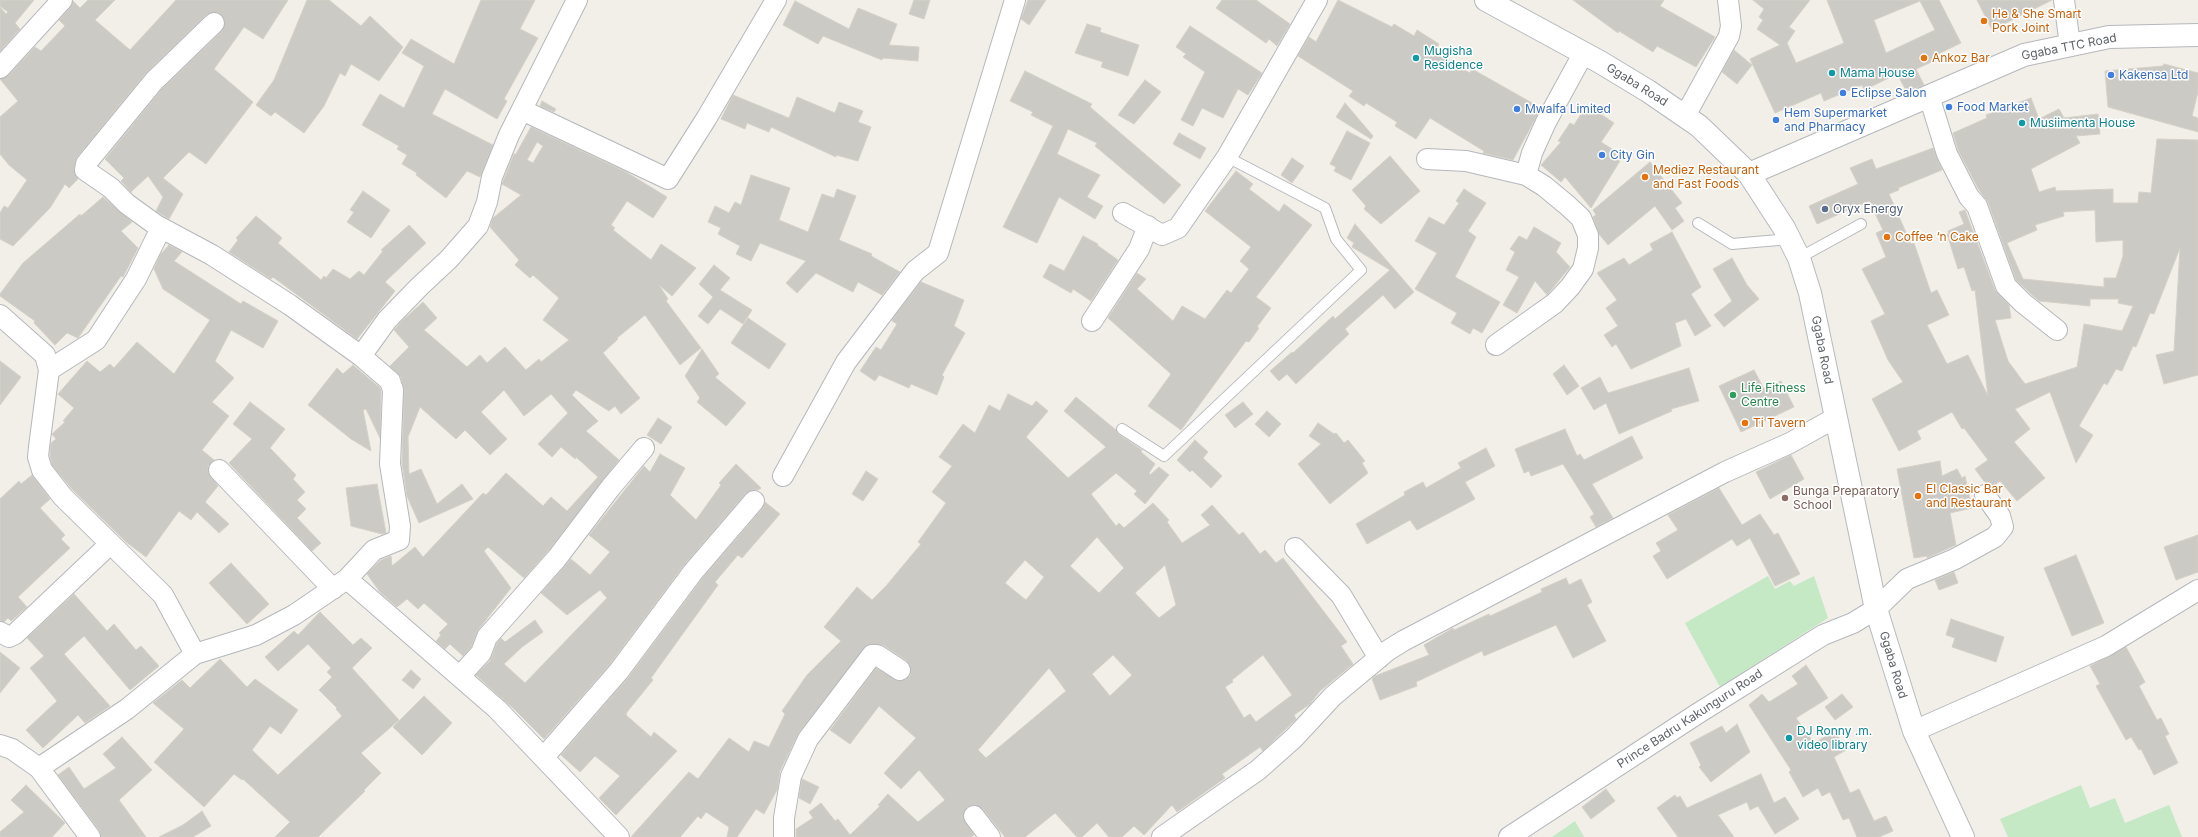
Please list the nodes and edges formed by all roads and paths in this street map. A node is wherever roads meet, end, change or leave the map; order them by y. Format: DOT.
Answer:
graph roads {
  1 [pos="62,0"];
  2 [pos="577,0"];
  3 [pos="776,0"];
  4 [pos="1015,0"];
  5 [pos="1317,0"];
  6 [pos="1486,0"];
  7 [pos="1728,0"];
  8 [pos="2064,0"];
  9 [pos="214,23"];
  10 [pos="2198,35"];
  11 [pos="2070,45"];
  12 [pos="1583,54"];
  13 [pos="0,68"];
  14 [pos="1929,96"];
  15 [pos="522,110"];
  16 [pos="1685,116"];
  17 [pos="1227,157"];
  18 [pos="1427,159"];
  19 [pos="1749,174"];
  20 [pos="1526,175"];
  21 [pos="1123,213"];
  22 [pos="1698,222"];
  23 [pos="1862,224"];
  24 [pos="1148,226"];
  25 [pos="161,228"];
  26 [pos="1794,248"];
  27 [pos="0,316"];
  28 [pos="1092,321"];
  29 [pos="2057,330"];
  30 [pos="1496,345"];
  31 [pos="361,356"];
  32 [pos="49,370"];
  33 [pos="1835,418"];
  34 [pos="1122,429"];
  35 [pos="644,448"];
  36 [pos="219,470"];
  37 [pos="783,476"];
  38 [pos="1985,495"];
  39 [pos="754,501"];
  40 [pos="110,544"];
  41 [pos="1296,548"];
  42 [pos="340,584"];
  43 [pos="2198,590"];
  44 [pos="1876,609"];
  45 [pos="0,632"];
  46 [pos="195,654"];
  47 [pos="1378,658"];
  48 [pos="900,670"];
  49 [pos="460,676"];
  50 [pos="1914,731"];
  51 [pos="0,745"];
  52 [pos="544,757"];
  53 [pos="39,768"];
  54 [pos="974,816"];
  55 [pos="90,837"];
  56 [pos="620,837"];
  57 [pos="784,837"];
  58 [pos="990,837"];
  59 [pos="1162,837"];
  60 [pos="1509,837"];
  61 [pos="1962,837"];
  1 -- 13 [label="street"];
  2 -- 15 [label="street"];
  3 -- 15 [label="street"];
  4 -- 37 [label="street"];
  5 -- 17 [label="street"];
  6 -- 12 [label="main road, Ggaba Road"];
  7 -- 16 [label="street"];
  8 -- 11 [label="street"];
  9 -- 25 [label="street"];
  10 -- 11 [label="main road, Ggaba TTC Road"];
  11 -- 14 [label="main road, Ggaba TTC Road"];
  12 -- 16 [label="main road, Ggaba Road"];
  12 -- 20 [label="street"];
  14 -- 19 [label="main road, Ggaba TTC Road"];
  14 -- 29 [label="street"];
  15 -- 31 [label="street"];
  16 -- 19 [label="main road, Ggaba Road"];
  17 -- 24 [label="street"];
  17 -- 34 [label="lane"];
  18 -- 20 [label="street"];
  19 -- 26 [label="main road, Ggaba Road"];
  20 -- 30 [label="street"];
  21 -- 24 [label="street"];
  22 -- 26 [label="lane"];
  23 -- 26 [label="lane"];
  24 -- 28 [label="street"];
  25 -- 31 [label="street"];
  25 -- 32 [label="street"];
  26 -- 33 [label="main road, Ggaba Road"];
  27 -- 32 [label="street"];
  31 -- 42 [label="street"];
  32 -- 40 [label="street"];
  33 -- 44 [label="main road, Ggaba Road"];
  33 -- 47 [label="street"];
  35 -- 49 [label="street"];
  36 -- 42 [label="street"];
  38 -- 44 [label="street, Prince Badru Kakunguru Road"];
  39 -- 52 [label="street"];
  40 -- 45 [label="street"];
  40 -- 46 [label="street"];
  41 -- 47 [label="street"];
  42 -- 46 [label="street"];
  42 -- 49 [label="street"];
  43 -- 50 [label="street"];
  44 -- 50 [label="main road, Ggaba Road"];
  44 -- 60 [label="street, Prince Badru Kakunguru Road"];
  46 -- 53 [label="street"];
  47 -- 59 [label="street"];
  48 -- 57 [label="street"];
  49 -- 52 [label="street"];
  50 -- 61 [label="main road, Ggaba Road"];
  51 -- 53 [label="street"];
  52 -- 56 [label="street"];
  53 -- 55 [label="street"];
  54 -- 58 [label="street"];
}
